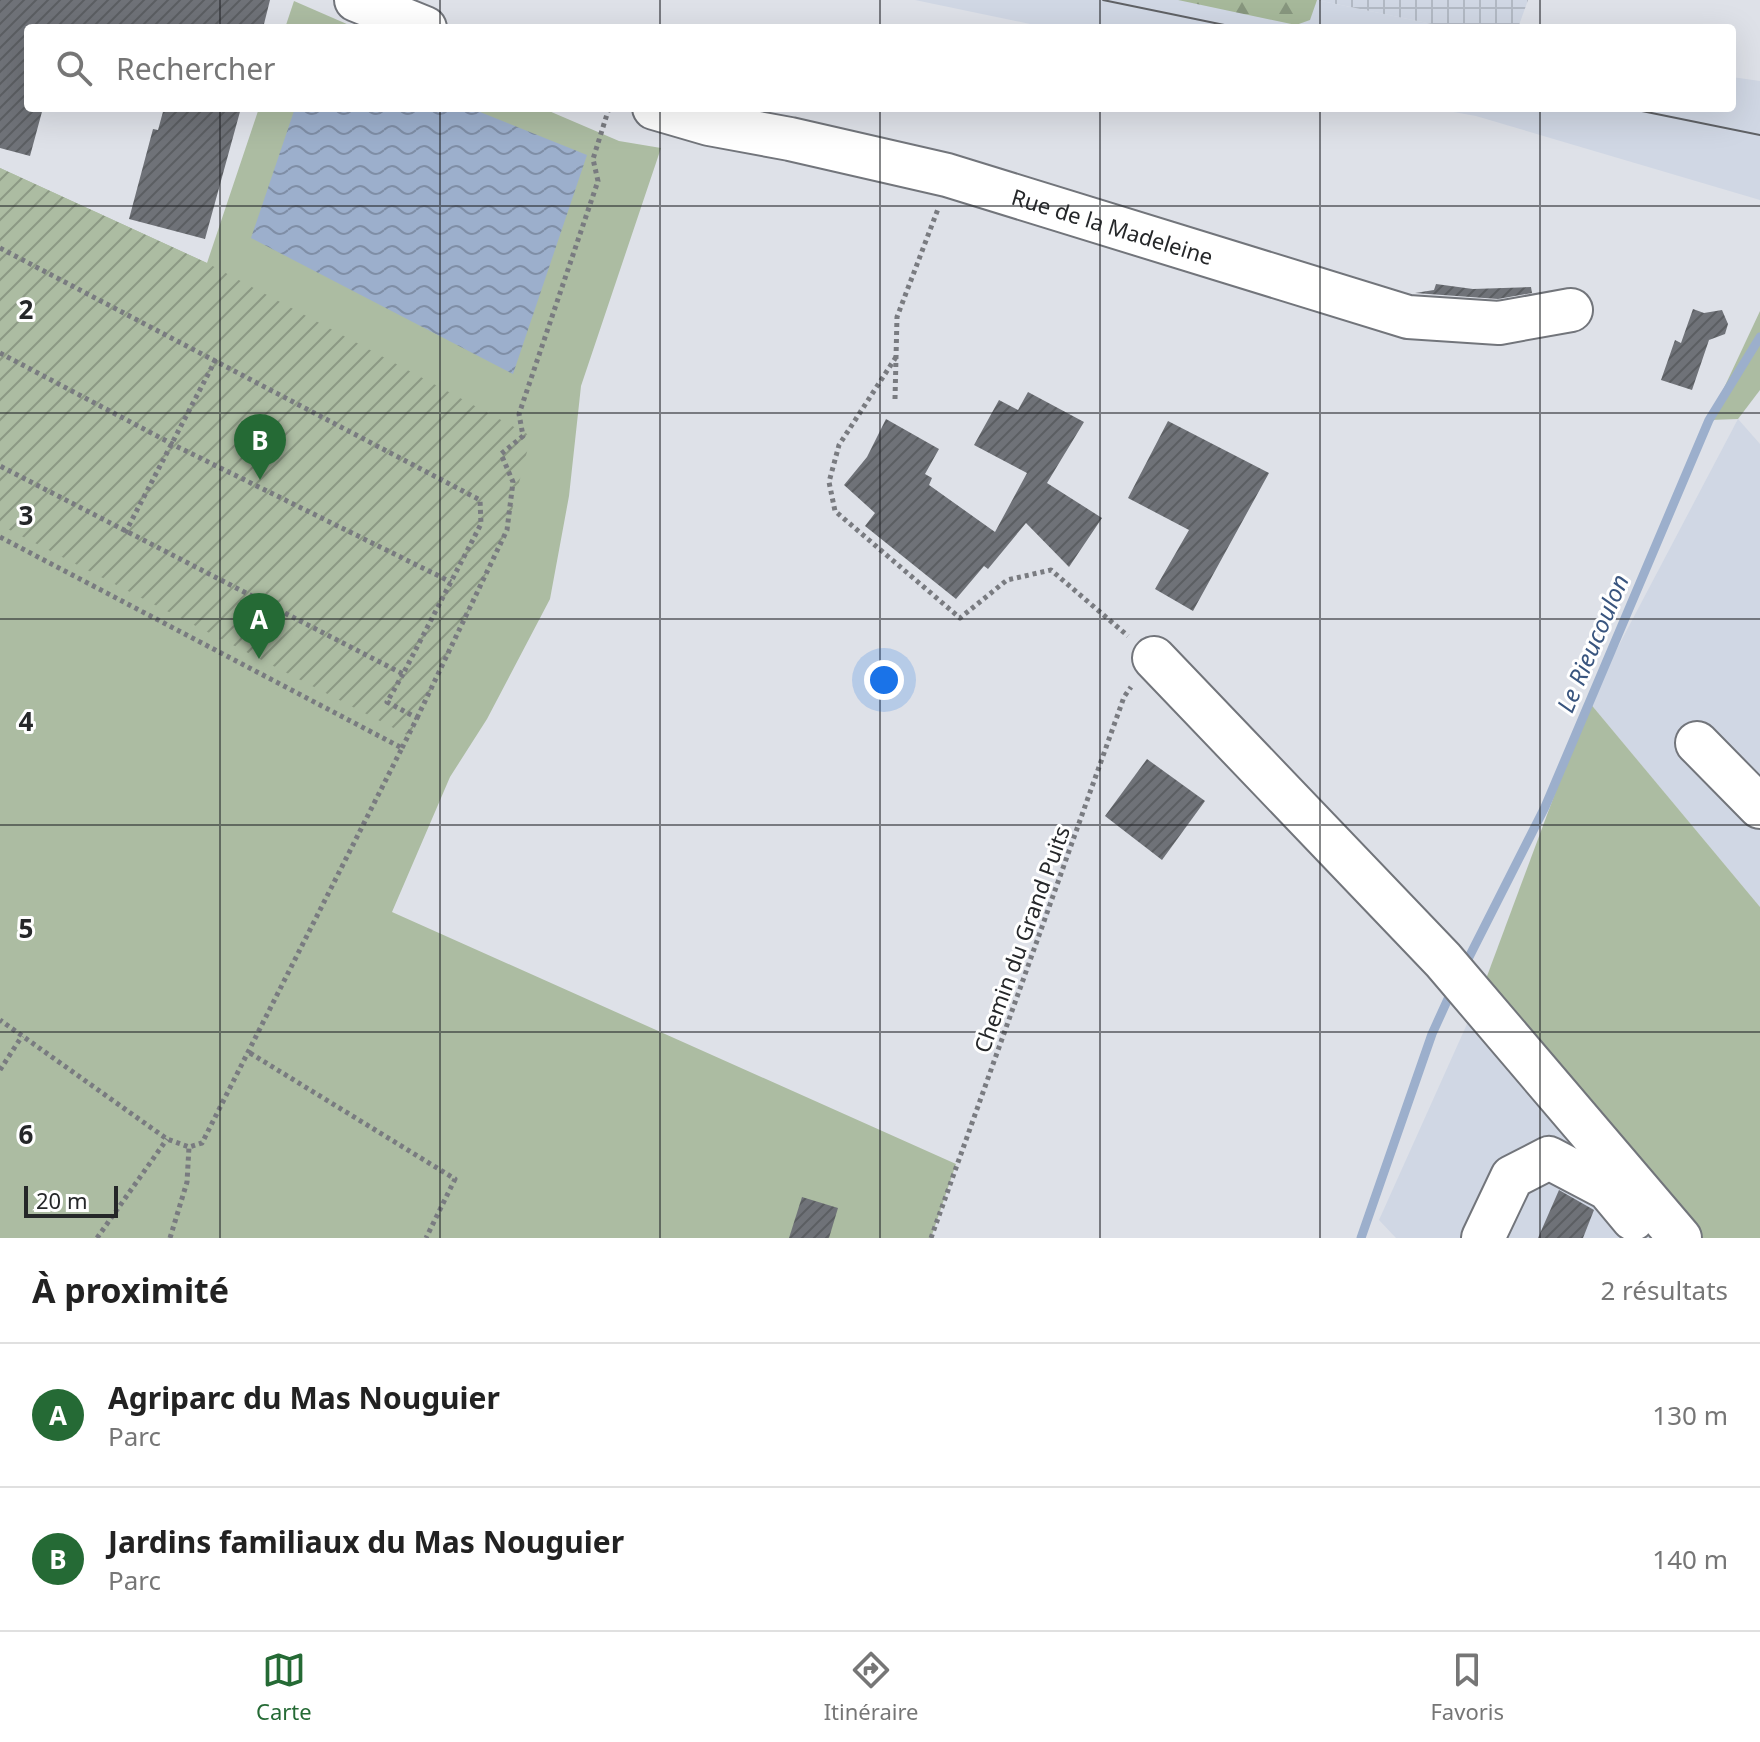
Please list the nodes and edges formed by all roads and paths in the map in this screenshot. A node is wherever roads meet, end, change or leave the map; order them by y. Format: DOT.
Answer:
graph roads {
  1 [pos="356,0"];
  2 [pos="415,24"];
  3 [pos="608,112"];
  4 [pos="668,112"];
  5 [pos="938,208"];
  6 [pos="0,248"];
  7 [pos="1571,310"];
  8 [pos="0,353"];
  9 [pos="896,357"];
  10 [pos="216,359"];
  11 [pos="895,399"];
  12 [pos="170,443"];
  13 [pos="0,466"];
  14 [pos="125,533"];
  15 [pos="0,537"];
  16 [pos="451,582"];
  17 [pos="1154,658"];
  18 [pos="403,674"];
  19 [pos="417,718"];
  20 [pos="1697,743"];
  21 [pos="402,748"];
  22 [pos="1760,807"];
  23 [pos="0,1020"];
  24 [pos="22,1036"];
  25 [pos="250,1053"];
  26 [pos="0,1070"];
  27 [pos="167,1139"];
  28 [pos="189,1147"];
  29 [pos="97,1238"];
  30 [pos="170,1238"];
  31 [pos="426,1238"];
  32 [pos="931,1238"];
  33 [pos="1483,1238"];
  34 [pos="1648,1238"];
  35 [pos="1680,1238"];
  1 -- 2 [label="street"];
  3 -- 19 [label="path"];
  4 -- 7 [label="street, Rue de la Madeleine"];
  5 -- 9 [label="path"];
  6 -- 10 [label="path"];
  8 -- 12 [label="path"];
  9 -- 11 [label="path"];
  9 -- 17 [label="path"];
  10 -- 12 [label="path"];
  10 -- 16 [label="path"];
  12 -- 14 [label="path"];
  12 -- 16 [label="path"];
  13 -- 14 [label="path"];
  14 -- 18 [label="path"];
  15 -- 21 [label="path"];
  16 -- 18 [label="path"];
  17 -- 32 [label="path, Chemin du Grand Puits"];
  17 -- 35 [label="street"];
  18 -- 19 [label="path"];
  19 -- 21 [label="path"];
  20 -- 22 [label="street"];
  21 -- 25 [label="path"];
  23 -- 24 [label="path"];
  24 -- 26 [label="path"];
  24 -- 27 [label="path"];
  25 -- 28 [label="path"];
  25 -- 31 [label="path"];
  27 -- 28 [label="path"];
  27 -- 29 [label="path"];
  28 -- 30 [label="path"];
  33 -- 34 [label="street"];
}
